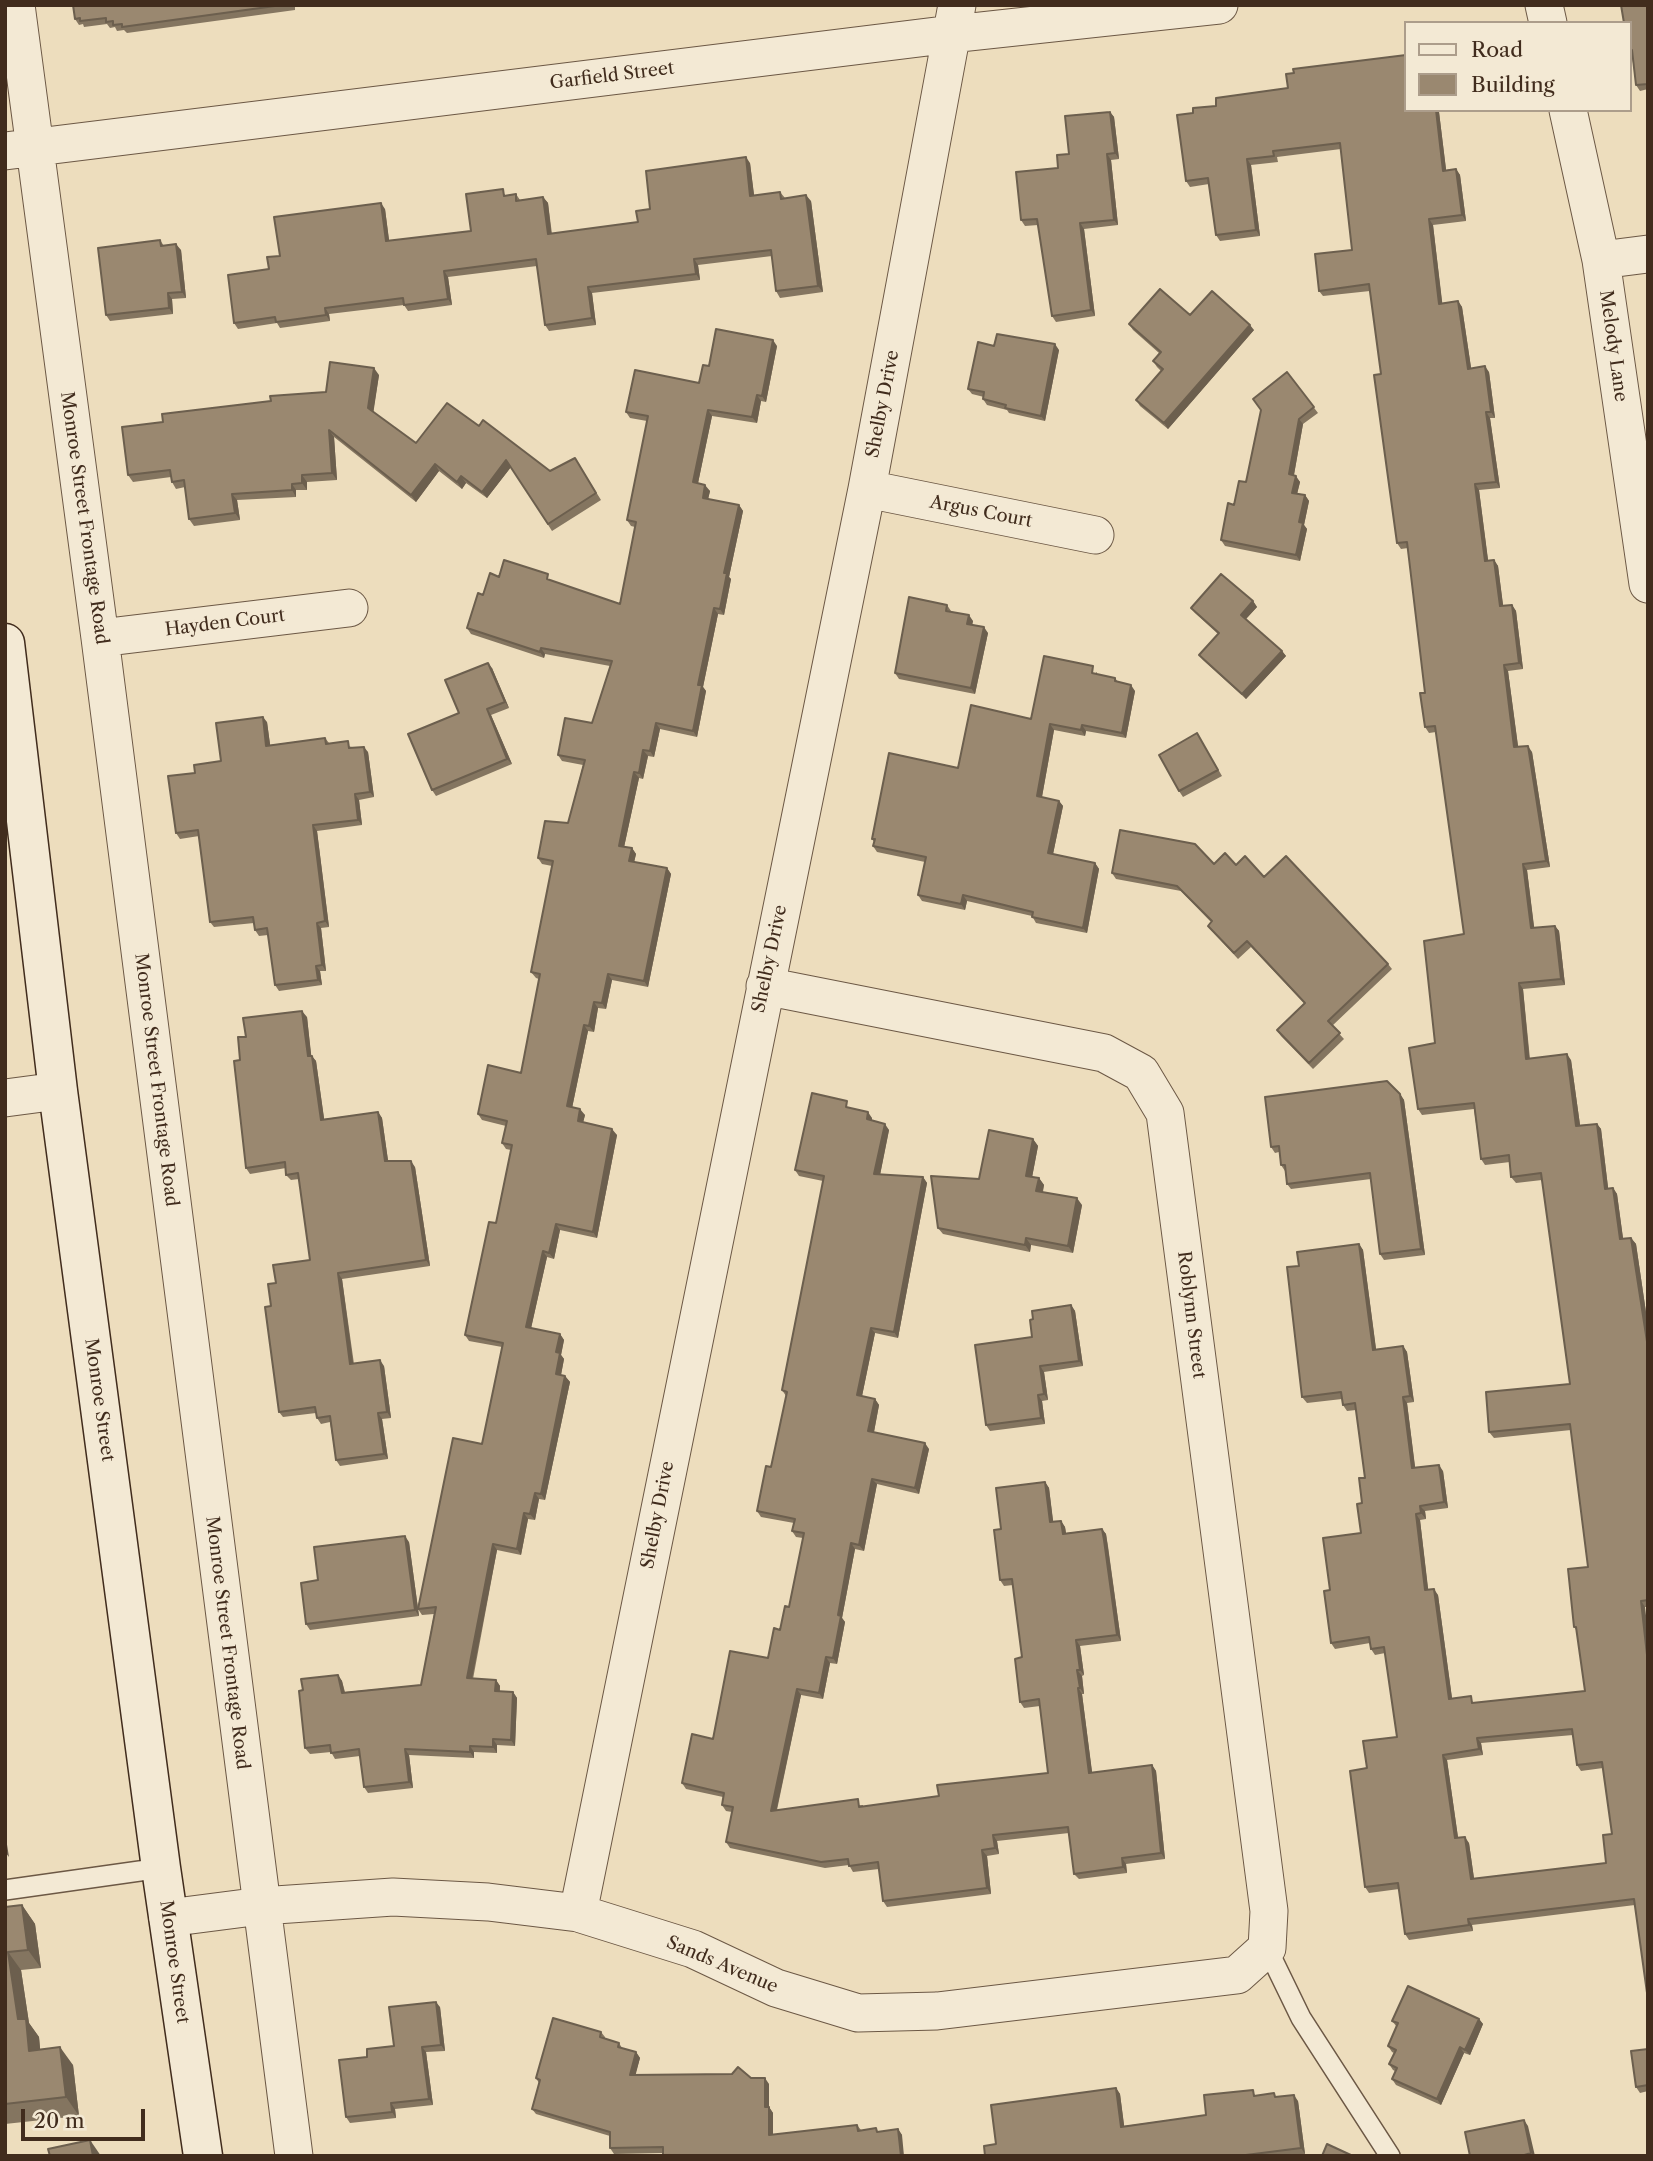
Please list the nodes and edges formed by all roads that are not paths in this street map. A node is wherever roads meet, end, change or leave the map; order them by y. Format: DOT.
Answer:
graph roads {
  1 [pos="16,5"];
  2 [pos="1219,5"];
  3 [pos="955,19"];
  4 [pos="1568,112"];
  5 [pos="19,149"];
  6 [pos="1648,254"];
  7 [pos="1601,260"];
  8 [pos="867,489"];
  9 [pos="1095,535"];
  10 [pos="1648,584"];
  11 [pos="349,608"];
  12 [pos="100,638"];
  13 [pos="5,643"];
  14 [pos="765,986"];
  15 [pos="58,1091"];
  16 [pos="5,1098"];
  17 [pos="161,1868"];
  18 [pos="5,1889"];
  19 [pos="261,1906"];
  20 [pos="578,1913"];
  21 [pos="167,1917"];
  22 [pos="1267,1948"];
  23 [pos="203,2156"];
  24 [pos="294,2156"];
  25 [pos="1390,2156"];
  1 -- 5 [label="street, Monroe Street Frontage Road"];
  2 -- 3 [label="street, Garfield Street"];
  3 -- 5 [label="street, Garfield Street"];
  3 -- 8 [label="street, Shelby Drive"];
  4 -- 7 [label="street, Melody Lane"];
  5 -- 12 [label="street, Monroe Street Frontage Road"];
  6 -- 7 [label="street"];
  7 -- 10 [label="street, Melody Lane"];
  8 -- 9 [label="street, Argus Court"];
  8 -- 14 [label="street, Shelby Drive"];
  11 -- 12 [label="street, Hayden Court"];
  12 -- 19 [label="street, Monroe Street Frontage Road"];
  13 -- 15 [label="main road, Monroe Street"];
  14 -- 20 [label="street, Shelby Drive"];
  14 -- 22 [label="street, Roblynn Street"];
  15 -- 16 [label="street"];
  15 -- 17 [label="main road, Monroe Street"];
  17 -- 18 [label="lane"];
  17 -- 21 [label="main road, Monroe Street"];
  19 -- 20 [label="street, Sands Avenue"];
  19 -- 21 [label="street, Sands Avenue"];
  19 -- 24 [label="street, Monroe Street Frontage Road"];
  20 -- 22 [label="street, Sands Avenue"];
  21 -- 23 [label="main road, Monroe Street"];
  22 -- 25 [label="lane"];
}
